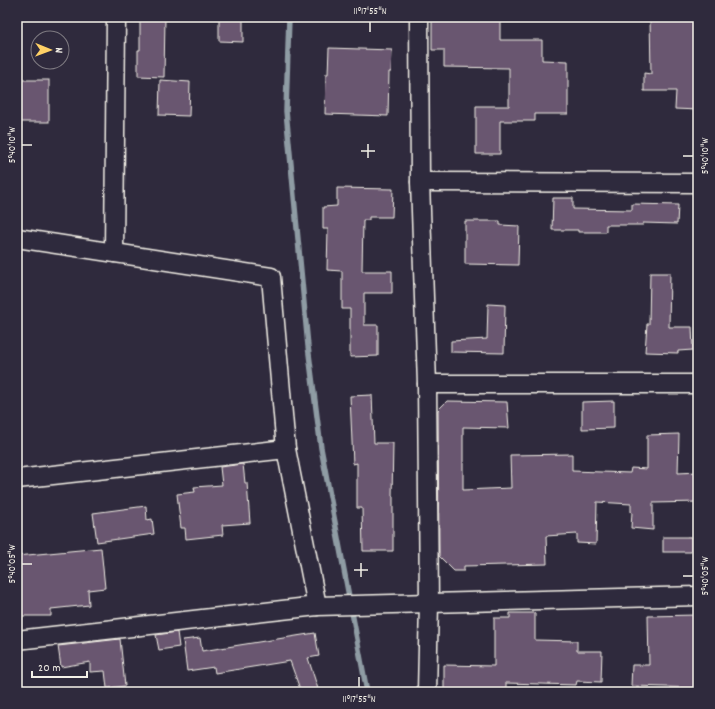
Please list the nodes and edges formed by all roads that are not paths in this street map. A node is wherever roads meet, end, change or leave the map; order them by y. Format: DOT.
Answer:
graph roads {
  1 [pos="116,17"];
  2 [pos="419,17"];
  3 [pos="420,182"];
  4 [pos="698,182"];
  5 [pos="17,238"];
  6 [pos="114,253"];
  7 [pos="427,384"];
  8 [pos="698,384"];
  9 [pos="286,449"];
  10 [pos="17,479"];
  11 [pos="698,596"];
  12 [pos="429,603"];
  13 [pos="318,606"];
  14 [pos="17,640"];
  15 [pos="427,692"];
  1 -- 6 [label="street"];
  2 -- 3 [label="street"];
  3 -- 4 [label="street"];
  3 -- 7 [label="street"];
  5 -- 6 [label="street"];
  6 -- 9 [label="street"];
  7 -- 8 [label="street"];
  7 -- 12 [label="street"];
  9 -- 10 [label="street"];
  9 -- 13 [label="street"];
  11 -- 12 [label="street"];
  12 -- 13 [label="street"];
  12 -- 15 [label="street"];
  13 -- 14 [label="street"];
}
